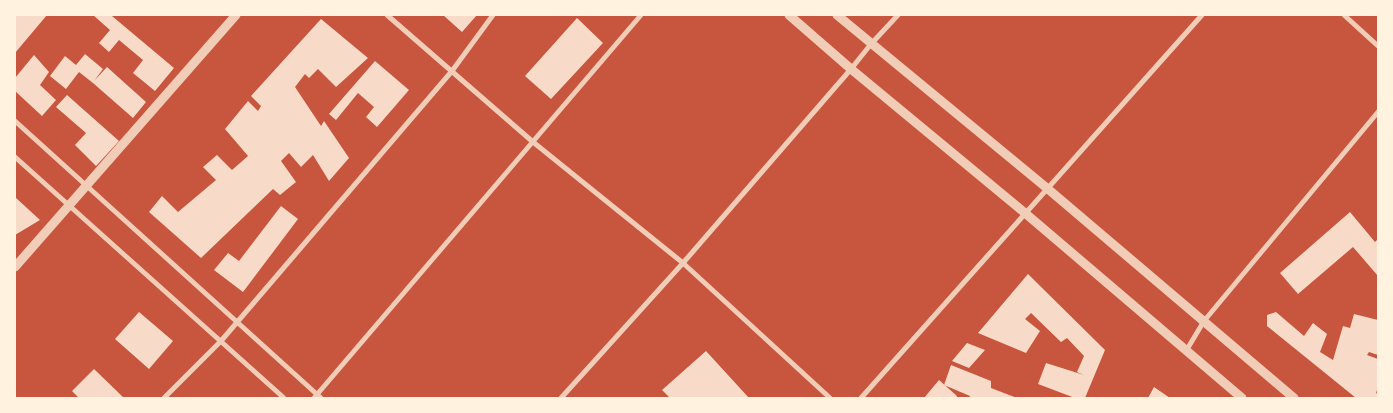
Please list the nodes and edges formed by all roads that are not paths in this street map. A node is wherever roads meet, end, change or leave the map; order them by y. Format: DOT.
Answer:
graph roads {
  1 [pos="236,15"];
  2 [pos="387,15"];
  3 [pos="493,15"];
  4 [pos="641,15"];
  5 [pos="789,15"];
  6 [pos="837,15"];
  7 [pos="898,15"];
  8 [pos="1202,15"];
  9 [pos="1344,15"];
  10 [pos="871,44"];
  11 [pos="1378,46"];
  12 [pos="851,70"];
  13 [pos="452,71"];
  14 [pos="1378,112"];
  15 [pos="15,121"];
  16 [pos="533,142"];
  17 [pos="15,157"];
  18 [pos="87,186"];
  19 [pos="1048,189"];
  20 [pos="69,205"];
  21 [pos="1025,214"];
  22 [pos="683,263"];
  23 [pos="15,267"];
  24 [pos="1204,320"];
  25 [pos="237,322"];
  26 [pos="221,341"];
  27 [pos="1186,351"];
  28 [pos="317,397"];
  29 [pos="164,398"];
  30 [pos="284,398"];
  31 [pos="561,398"];
  32 [pos="830,398"];
  33 [pos="861,398"];
  34 [pos="1242,398"];
  35 [pos="1294,398"];
  1 -- 18 [label="street"];
  2 -- 13 [label="street"];
  3 -- 13 [label="street"];
  4 -- 16 [label="street"];
  5 -- 12 [label="street"];
  6 -- 10 [label="street"];
  7 -- 10 [label="street"];
  8 -- 19 [label="street"];
  9 -- 11 [label="street"];
  10 -- 12 [label="street"];
  10 -- 19 [label="street"];
  12 -- 21 [label="street"];
  12 -- 22 [label="street"];
  13 -- 16 [label="street"];
  13 -- 25 [label="street"];
  14 -- 24 [label="street"];
  15 -- 18 [label="street"];
  16 -- 22 [label="street"];
  16 -- 28 [label="street"];
  17 -- 20 [label="street"];
  18 -- 20 [label="street"];
  18 -- 25 [label="street"];
  19 -- 21 [label="street"];
  19 -- 24 [label="street"];
  20 -- 23 [label="street"];
  20 -- 26 [label="street"];
  21 -- 27 [label="street"];
  21 -- 33 [label="street"];
  22 -- 31 [label="street"];
  22 -- 32 [label="street"];
  24 -- 27 [label="street"];
  24 -- 35 [label="street"];
  25 -- 26 [label="street"];
  25 -- 28 [label="street"];
  26 -- 29 [label="street"];
  26 -- 30 [label="street"];
  27 -- 34 [label="street"];
}
